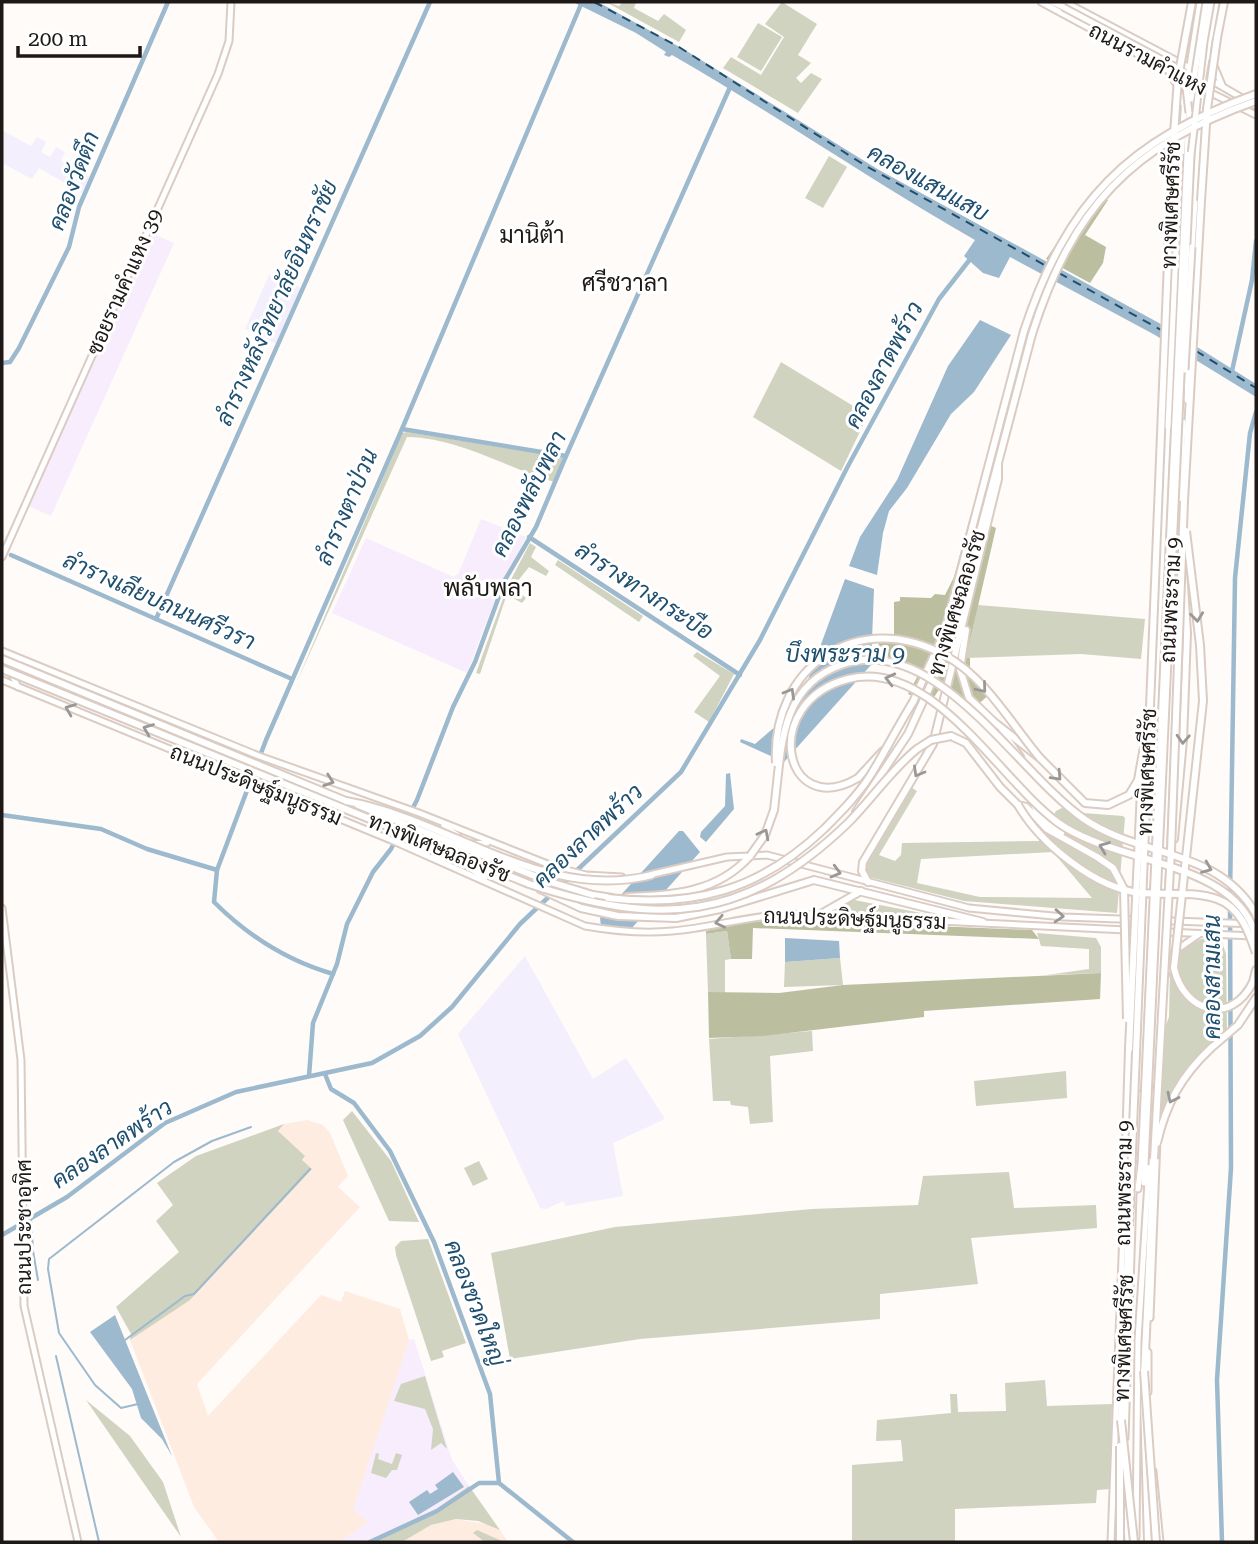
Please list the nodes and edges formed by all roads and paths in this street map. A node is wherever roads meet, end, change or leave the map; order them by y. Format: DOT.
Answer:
graph roads {
  1 [pos="231,2"];
  2 [pos="1041,2"];
  3 [pos="1052,2"];
  4 [pos="1192,2"];
  5 [pos="1200,2"];
  6 [pos="1206,2"];
  7 [pos="1214,2"];
  8 [pos="1224,2"];
  9 [pos="1064,5"];
  10 [pos="1194,38"];
  11 [pos="1208,43"];
  12 [pos="1170,58"];
  13 [pos="1189,68"];
  14 [pos="1163,69"];
  15 [pos="1203,76"];
  16 [pos="1187,80"];
  17 [pos="1223,87"];
  18 [pos="1202,88"];
  19 [pos="1256,94"];
  20 [pos="1220,97"];
  21 [pos="1256,103"];
  22 [pos="1201,104"];
  23 [pos="1186,111"];
  24 [pos="1256,115"];
  25 [pos="1167,451"];
  26 [pos="1181,453"];
  27 [pos="998,457"];
  28 [pos="1184,501"];
  29 [pos="1190,525"];
  30 [pos="1178,532"];
  31 [pos="1177,544"];
  32 [pos="2,558"];
  33 [pos="970,602"];
  34 [pos="2,651"];
  35 [pos="2,659"];
  36 [pos="27,662"];
  37 [pos="2,669"];
  38 [pos="2,680"];
  39 [pos="18,687"];
  40 [pos="1149,718"];
  41 [pos="994,722"];
  42 [pos="1153,745"];
  43 [pos="883,751"];
  44 [pos="1040,758"];
  45 [pos="1024,762"];
  46 [pos="777,783"];
  47 [pos="346,801"];
  48 [pos="1032,802"];
  49 [pos="1018,805"];
  50 [pos="426,816"];
  51 [pos="849,822"];
  52 [pos="1076,845"];
  53 [pos="509,849"];
  54 [pos="1171,851"];
  55 [pos="423,853"];
  56 [pos="1163,858"];
  57 [pos="652,875"];
  58 [pos="868,882"];
  59 [pos="529,884"];
  60 [pos="500,887"];
  61 [pos="861,891"];
  62 [pos="1146,891"];
  63 [pos="608,898"];
  64 [pos="2,908"];
  65 [pos="1011,912"];
  66 [pos="1256,914"];
  67 [pos="819,915"];
  68 [pos="1119,919"];
  69 [pos="1145,920"];
  70 [pos="1160,920"];
  71 [pos="1173,920"];
  72 [pos="983,922"];
  73 [pos="1010,924"];
  74 [pos="1256,924"];
  75 [pos="1123,932"];
  76 [pos="1144,932"];
  77 [pos="1160,933"];
  78 [pos="1201,934"];
  79 [pos="1256,936"];
  80 [pos="1256,953"];
  81 [pos="1256,970"];
  82 [pos="1139,993"];
  83 [pos="1157,995"];
  84 [pos="1256,998"];
  85 [pos="1156,1030"];
  86 [pos="1129,1049"];
  87 [pos="1151,1109"];
  88 [pos="1154,1159"];
  89 [pos="1143,1165"];
  90 [pos="1136,1199"];
  91 [pos="1144,1200"];
  92 [pos="1129,1226"];
  93 [pos="1144,1371"];
  94 [pos="1121,1420"];
  95 [pos="1125,1435"];
  96 [pos="1114,1474"];
  97 [pos="1115,1541"];
  98 [pos="78,1542"];
  99 [pos="1132,1542"];
  100 [pos="1148,1542"];
  101 [pos="1158,1542"];
  1 -- 32 [label="main road, ซอยรามคำแหง 39"];
  2 -- 14 [label="main road, ถนนรามคำแหง"];
  3 -- 9 [label="main road"];
  4 -- 40 [label="highway, ทางพิเศษศรีรัช, bridge"];
  5 -- 10 [label="main road, ถนนพระราม 9"];
  6 -- 23 [label="main road, ถนนพระราม 9, bridge"];
  7 -- 11 [label="main road, ถนนพระราม 9"];
  7 -- 89 [label="main road, ถนนพระราม 9, bridge"];
  8 -- 28 [label="highway, ทางพิเศษศรีรัช, bridge"];
  9 -- 12 [label="main road, ถนนรามคำแหง"];
  9 -- 23 [label="main road, bridge"];
  10 -- 12 [label="main road"];
  10 -- 13 [label="main road, ถนนพระราม 9"];
  11 -- 15 [label="main road, ถนนพระราม 9"];
  11 -- 17 [label="main road"];
  12 -- 13 [label="main road, ถนนรามคำแหง"];
  13 -- 15 [label="main road, ถนนรามคำแหง"];
  13 -- 16 [label="main road, ถนนพระราม 9"];
  14 -- 16 [label="main road, ถนนรามคำแหง"];
  14 -- 23 [label="main road"];
  15 -- 17 [label="main road, ถนนรามคำแหง"];
  15 -- 18 [label="main road, ถนนพระราม 9"];
  16 -- 18 [label="main road, ถนนรามคำแหง"];
  16 -- 23 [label="main road, ถนนพระราม 9"];
  17 -- 21 [label="main road, ถนนรามคำแหง"];
  18 -- 20 [label="main road, ถนนรามคำแหง"];
  18 -- 22 [label="main road, ถนนพระราม 9"];
  19 -- 43 [label="highway, ทางพิเศษฉลองรัช, bridge"];
  20 -- 22 [label="main road"];
  20 -- 24 [label="main road, ถนนรามคำแหง"];
  21 -- 27 [label="highway, ทางพิเศษฉลองรัช, bridge"];
  22 -- 26 [label="main road, ถนนพระราม 9, bridge"];
  23 -- 25 [label="main road, ถนนพระราม 9, bridge"];
  23 -- 89 [label="main road, ถนนพระราม 9, bridge"];
  25 -- 26 [label="main road"];
  25 -- 42 [label="main road, ถนนพระราม 9"];
  26 -- 30 [label="main road, ถนนพระราม 9"];
  27 -- 33 [label="highway"];
  27 -- 51 [label="highway, ทางพิเศษฉลองรัช, bridge"];
  28 -- 54 [label="highway, ทางพิเศษศรีรัช, bridge"];
  28 -- 81 [label="highway, one-way, bridge"];
  29 -- 30 [label="main road"];
  30 -- 31 [label="main road, ถนนพระราม 9"];
  31 -- 54 [label="highway, one-way, bridge"];
  31 -- 56 [label="main road, ถนนพระราม 9"];
  33 -- 41 [label="highway"];
  33 -- 58 [label="highway, one-way, bridge"];
  34 -- 36 [label="main road, ถนนประดิษฐ์มนูธรรม"];
  35 -- 47 [label="highway, ทางพิเศษฉลองรัช, bridge"];
  36 -- 39 [label="main road"];
  36 -- 50 [label="main road, ถนนประดิษฐ์มนูธรรม, one-way"];
  59 -- 37 [label="highway, ทางพิเศษฉลองรัช, one-way, bridge"];
  38 -- 39 [label="main road, ถนนประดิษฐ์มนูธรรม"];
  55 -- 39 [label="main road, ถนนประดิษฐ์มนูธรรม, one-way"];
  44 -- 40 [label="highway, one-way, bridge"];
  40 -- 92 [label="highway, ทางพิเศษศรีรัช, bridge"];
  41 -- 44 [label="highway, bridge"];
  41 -- 45 [label="highway, bridge"];
  42 -- 62 [label="main road, ถนนพระราม 9"];
  42 -- 86 [label="highway, bridge"];
  48 -- 43 [label="highway, one-way, bridge"];
  43 -- 63 [label="highway, ทางพิเศษฉลองรัช, bridge"];
  46 -- 44 [label="highway, one-way, bridge"];
  45 -- 46 [label="highway, bridge"];
  45 -- 66 [label="highway, one-way, bridge"];
  63 -- 46 [label="highway, one-way, bridge"];
  47 -- 57 [label="highway, bridge"];
  47 -- 63 [label="highway, ทางพิเศษฉลองรัช, bridge"];
  48 -- 52 [label="highway"];
  79 -- 48 [label="highway, one-way, bridge"];
  49 -- 51 [label="highway, bridge"];
  49 -- 52 [label="highway"];
  49 -- 80 [label="highway, bridge"];
  50 -- 53 [label="main road, ถนนประดิษฐ์มนูธรรม"];
  50 -- 55 [label="main road"];
  51 -- 59 [label="highway, ทางพิเศษฉลองรัช, bridge"];
  52 -- 86 [label="highway, bridge"];
  53 -- 57 [label="main road, ถนนประดิษฐ์มนูธรรม, bridge"];
  53 -- 60 [label="main road"];
  54 -- 88 [label="highway, ทางพิเศษศรีรัช, bridge"];
  55 -- 60 [label="main road, ถนนประดิษฐ์มนูธรรม"];
  56 -- 70 [label="main road, ถนนพระราม 9"];
  56 -- 71 [label="main road"];
  57 -- 58 [label="main road, ถนนประดิษฐ์มนูธรรม, one-way"];
  58 -- 65 [label="main road, ถนนประดิษฐ์มนูธรรม"];
  59 -- 61 [label="highway, bridge"];
  67 -- 60 [label="main road, ถนนประดิษฐ์มนูธรรม, one-way"];
  61 -- 67 [label="highway"];
  61 -- 72 [label="highway"];
  62 -- 68 [label="main road"];
  62 -- 69 [label="main road, ถนนพระราม 9"];
  64 -- 98 [label="main road, ถนนประชาอุทิศ"];
  65 -- 68 [label="main road, ถนนประดิษฐ์มนูธรรม, one-way"];
  65 -- 73 [label="main road"];
  67 -- 72 [label="main road, ถนนประดิษฐ์มนูธรรม"];
  68 -- 69 [label="main road, ถนนประดิษฐ์มนูธรรม"];
  69 -- 70 [label="main road, ถนนประดิษฐ์มนูธรรม"];
  69 -- 76 [label="main road, ถนนพระราม 9"];
  70 -- 71 [label="main road, ถนนประดิษฐ์มนูธรรม"];
  70 -- 77 [label="main road, ถนนพระราม 9"];
  71 -- 74 [label="main road, ถนนประดิษฐ์มนูธรรม"];
  72 -- 73 [label="main road, ถนนประดิษฐ์มนูธรรม"];
  73 -- 75 [label="main road, ถนนประดิษฐ์มนูธรรม"];
  75 -- 76 [label="main road, ถนนประดิษฐ์มนูธรรม"];
  75 -- 82 [label="main road"];
  76 -- 77 [label="main road, ถนนประดิษฐ์มนูธรรม"];
  76 -- 82 [label="main road, ถนนพระราม 9"];
  77 -- 78 [label="main road, ถนนประดิษฐ์มนูธรรม"];
  77 -- 83 [label="main road, ถนนพระราม 9"];
  78 -- 79 [label="main road, ถนนประดิษฐ์มนูธรรม"];
  78 -- 85 [label="main road"];
  82 -- 83 [label="main road"];
  82 -- 90 [label="main road, ถนนพระราม 9"];
  82 -- 96 [label="main road, ถนนพระราม 9"];
  83 -- 85 [label="main road, ถนนพระราม 9"];
  84 -- 88 [label="highway, one-way, bridge"];
  85 -- 87 [label="main road, ถนนพระราม 9"];
  86 -- 92 [label="highway, bridge"];
  87 -- 91 [label="main road, ถนนพระราม 9"];
  87 -- 101 [label="main road, ถนนพระราม 9"];
  88 -- 93 [label="highway, ทางพิเศษศรีรัช"];
  89 -- 90 [label="main road, ถนนพระราม 9"];
  89 -- 91 [label="main road, ถนนพระราม 9"];
  90 -- 95 [label="main road, ถนนพระราม 9"];
  91 -- 99 [label="main road, ถนนพระราม 9"];
  92 -- 94 [label="highway, ทางพิเศษศรีรัช"];
  93 -- 100 [label="highway, ทางพิเศษศรีรัช, bridge"];
  93 -- 101 [label="highway, bridge"];
  94 -- 97 [label="highway, bridge"];
  94 -- 99 [label="highway, ทางพิเศษศรีรัช, bridge"];
  95 -- 96 [label="main road"];
  95 -- 99 [label="main road, ถนนพระราม 9"];
  96 -- 97 [label="main road, ถนนพระราม 9"];
}
